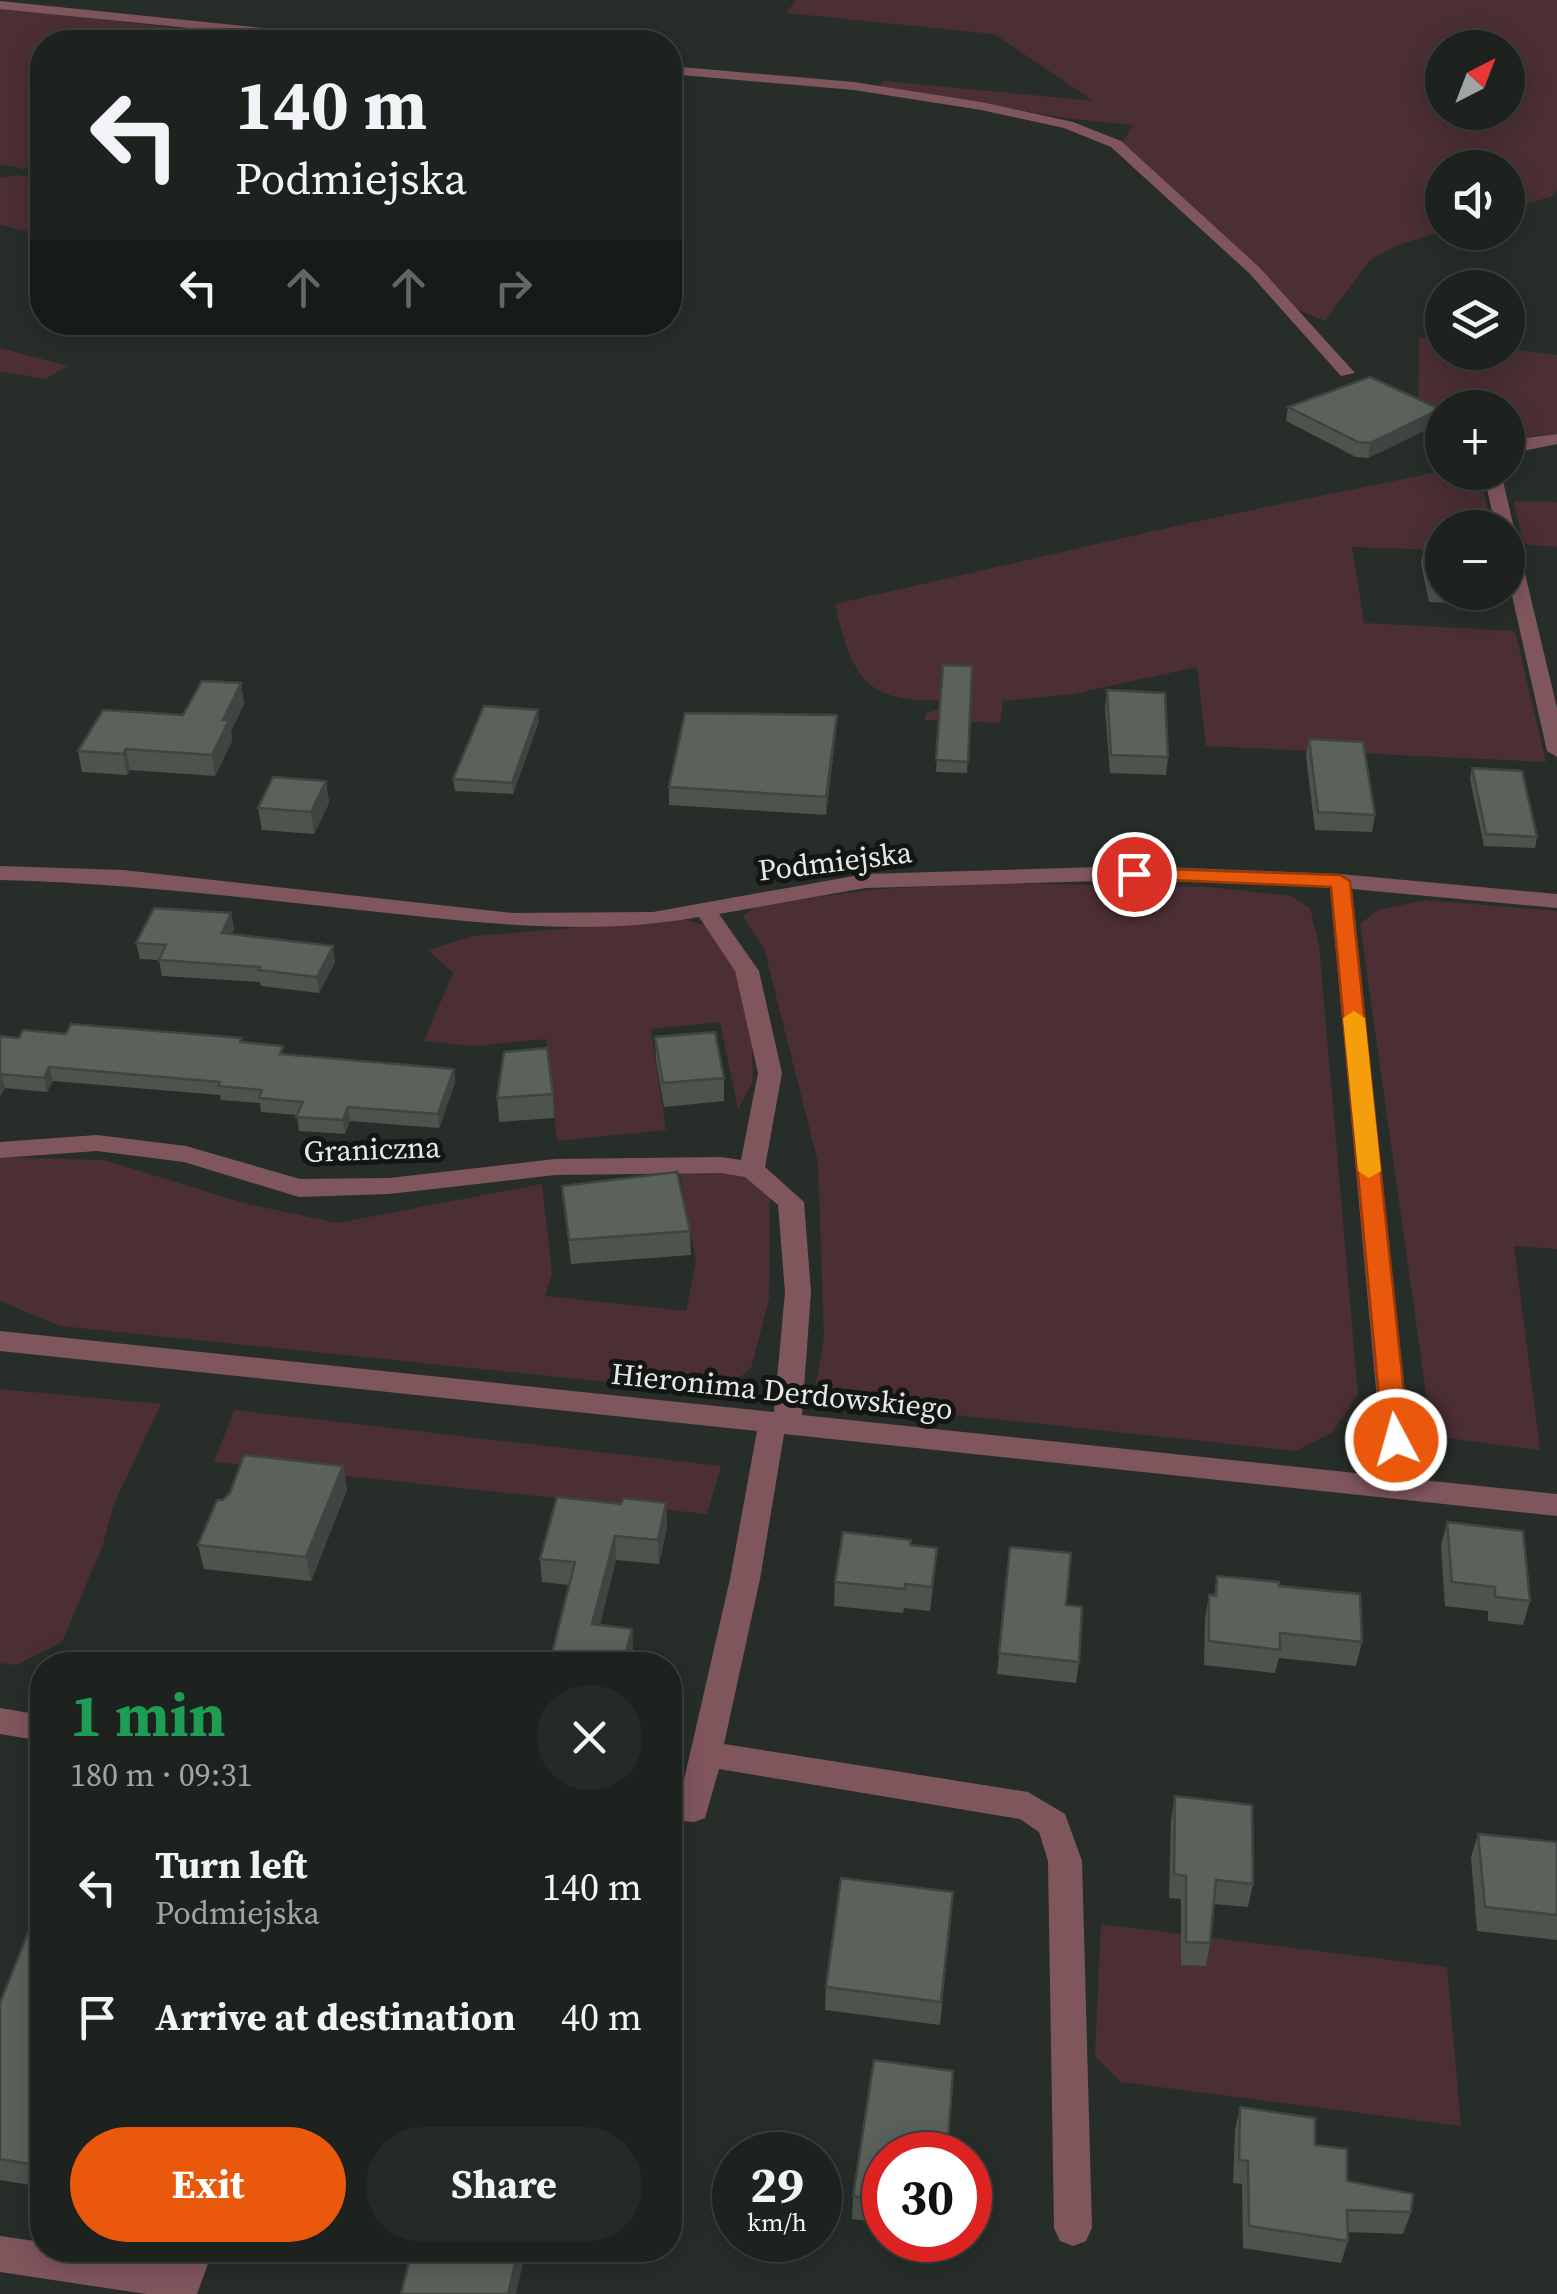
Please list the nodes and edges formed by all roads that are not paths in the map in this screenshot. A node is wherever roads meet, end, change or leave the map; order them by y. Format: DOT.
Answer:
graph roads {
  1 [pos="0,5"];
  2 [pos="243,30"];
  3 [pos="682,71"];
  4 [pos="1346,373"];
  5 [pos="1557,440"];
  6 [pos="1525,443"];
  7 [pos="1524,610"];
  8 [pos="1557,751"];
  9 [pos="0,873"];
  10 [pos="1340,881"];
  11 [pos="1557,901"];
  12 [pos="704,910"];
  13 [pos="0,1150"];
  14 [pos="752,1170"];
  15 [pos="0,1341"];
  16 [pos="780,1423"];
  17 [pos="1400,1488"];
  18 [pos="1557,1505"];
  19 [pos="0,1721"];
  20 [pos="30,1726"];
  21 [pos="705,1754"];
  22 [pos="682,1807"];
  23 [pos="1073,2228"];
  24 [pos="0,2254"];
  25 [pos="30,2258"];
  26 [pos="55,2262"];
  27 [pos="190,2262"];
  1 -- 2 [label="street"];
  3 -- 4 [label="street"];
  5 -- 6 [label="street"];
  7 -- 8 [label="street"];
  9 -- 12 [label="street, Podmiejska"];
  10 -- 11 [label="street, Podmiejska"];
  10 -- 12 [label="street, Podmiejska"];
  10 -- 17 [label="street"];
  12 -- 14 [label="street"];
  13 -- 14 [label="street, Graniczna"];
  14 -- 16 [label="street"];
  15 -- 16 [label="street, Hieronima Derdowskiego"];
  16 -- 17 [label="street, Hieronima Derdowskiego"];
  16 -- 21 [label="street"];
  17 -- 18 [label="street, Hieronima Derdowskiego"];
  19 -- 20 [label="street"];
  21 -- 22 [label="street"];
  21 -- 23 [label="street"];
  24 -- 25 [label="street"];
  26 -- 27 [label="street"];
}
